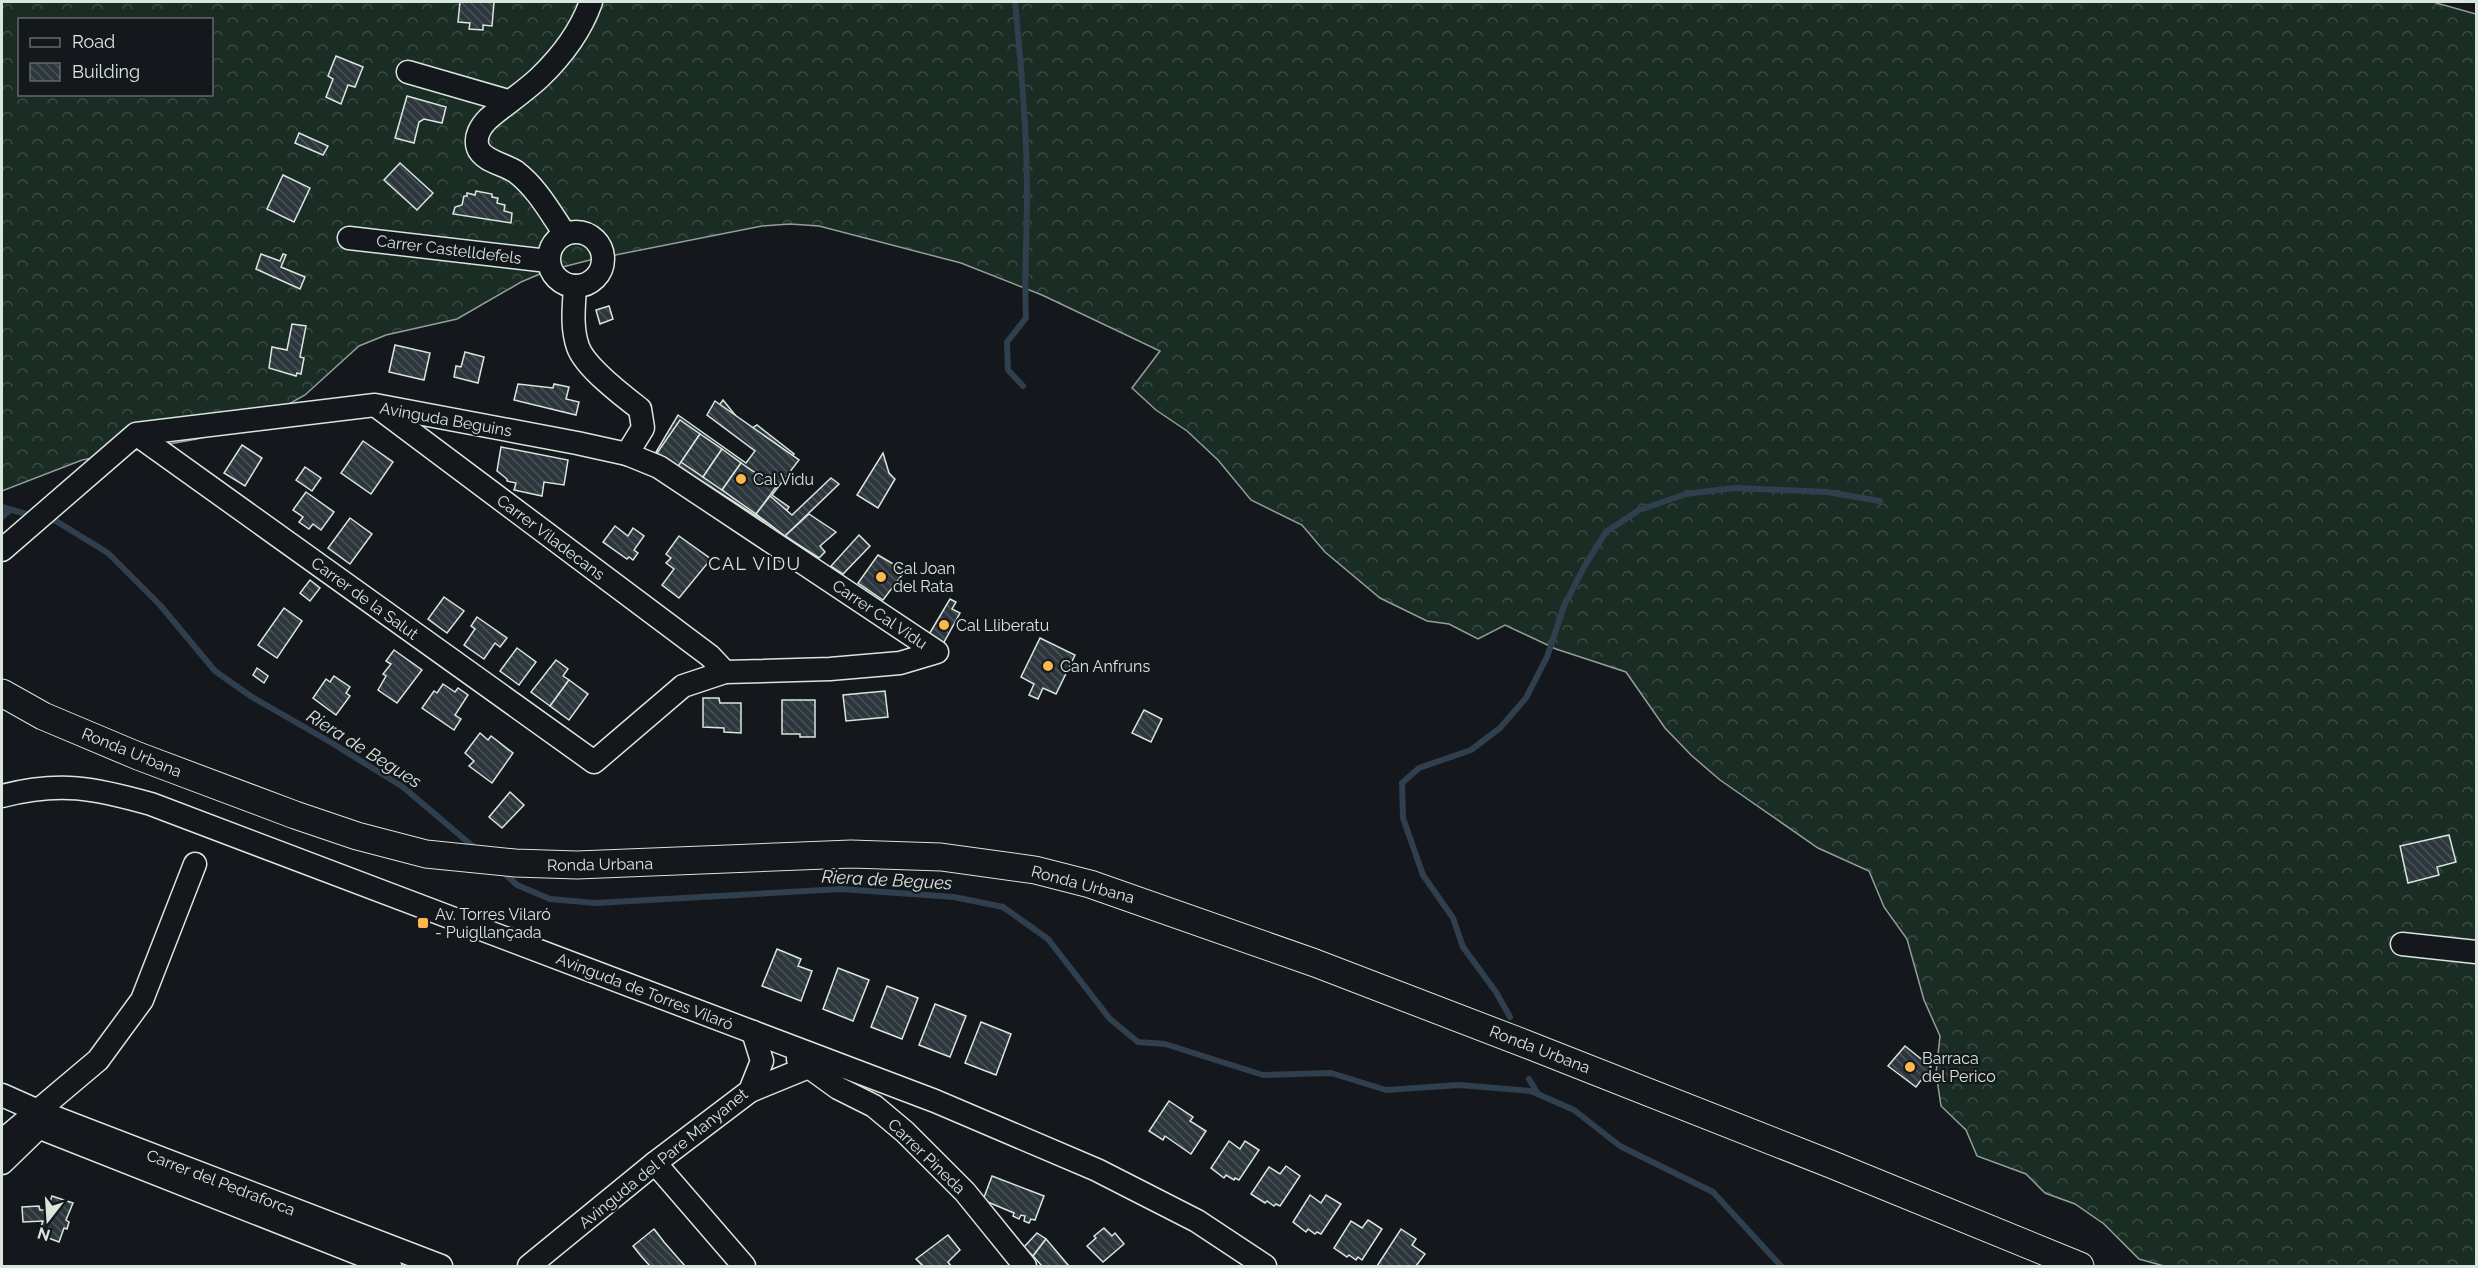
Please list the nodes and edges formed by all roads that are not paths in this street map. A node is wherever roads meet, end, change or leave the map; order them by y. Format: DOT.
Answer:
graph roads {
  1 [pos="591,2"];
  2 [pos="408,72"];
  3 [pos="508,101"];
  4 [pos="565,234"];
  5 [pos="349,238"];
  6 [pos="548,261"];
  7 [pos="575,286"];
  8 [pos="375,405"];
  9 [pos="136,434"];
  10 [pos="627,454"];
  11 [pos="2,550"];
  12 [pos="725,672"];
  13 [pos="2,693"];
  14 [pos="2,709"];
  15 [pos="43,716"];
  16 [pos="594,762"];
  17 [pos="2,796"];
  18 [pos="195,864"];
  19 [pos="2402,944"];
  20 [pos="2476,952"];
  21 [pos="753,1032"];
  22 [pos="811,1066"];
  23 [pos="750,1091"];
  24 [pos="2,1095"];
  25 [pos="2,1111"];
  26 [pos="40,1116"];
  27 [pos="2,1141"];
  28 [pos="2,1163"];
  29 [pos="655,1163"];
  30 [pos="390,1266"];
  31 [pos="441,1266"];
  32 [pos="529,1266"];
  33 [pos="744,1266"];
  34 [pos="1025,1266"];
  35 [pos="1265,1266"];
  36 [pos="2080,1266"];
  1 -- 3 [label="street"];
  2 -- 3 [label="street"];
  3 -- 4 [label="street"];
  4 -- 6 [label="street"];
  4 -- 7 [label="street"];
  5 -- 6 [label="street, Carrer Castelldefels"];
  6 -- 7 [label="street"];
  7 -- 10 [label="street"];
  8 -- 9 [label="street, Avinguda Beguins"];
  8 -- 10 [label="street, Avinguda Beguins"];
  8 -- 12 [label="street, Carrer Viladecans"];
  9 -- 11 [label="street"];
  9 -- 16 [label="street, Carrer de la Salut"];
  10 -- 12 [label="street, Carrer Cal Vidu"];
  12 -- 16 [label="street, Carrer Cal Vidu"];
  13 -- 15 [label="main road, Ronda Urbana"];
  14 -- 15 [label="main road, Ronda Urbana"];
  15 -- 36 [label="main road, Ronda Urbana"];
  17 -- 21 [label="street, Avinguda de Torres Vilaró"];
  18 -- 26 [label="street"];
  19 -- 20 [label="street"];
  21 -- 22 [label="street, Carrer Pineda"];
  21 -- 23 [label="street, Avinguda del Pare Manyanet"];
  21 -- 35 [label="street, Avinguda de Torres Vilaró"];
  22 -- 23 [label="street"];
  22 -- 34 [label="street, Carrer Pineda"];
  23 -- 29 [label="street, Avinguda del Pare Manyanet"];
  24 -- 26 [label="street, Carrer del Pedraforca"];
  25 -- 26 [label="street, Carrer del Pedraforca"];
  26 -- 27 [label="street"];
  26 -- 28 [label="street"];
  26 -- 30 [label="street, Carrer del Pedraforca"];
  26 -- 31 [label="street, Carrer del Pedraforca"];
  29 -- 32 [label="street, Avinguda del Pare Manyanet"];
  29 -- 33 [label="street"];
}
